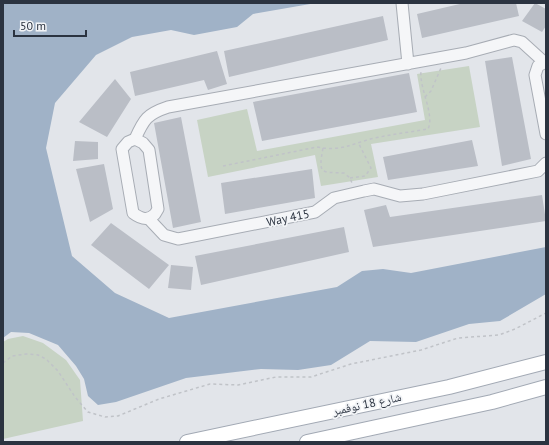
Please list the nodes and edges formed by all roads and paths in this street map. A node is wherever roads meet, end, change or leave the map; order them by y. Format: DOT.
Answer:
graph roads {
  1 [pos="402,3"];
  2 [pos="444,57"];
  3 [pos="422,61"];
  4 [pos="545,62"];
  5 [pos="408,64"];
  6 [pos="425,97"];
  7 [pos="546,134"];
  8 [pos="135,139"];
  9 [pos="358,144"];
  10 [pos="323,148"];
  11 [pos="546,163"];
  12 [pos="223,166"];
  13 [pos="350,178"];
  14 [pos="356,192"];
  15 [pos="148,218"];
  16 [pos="546,313"];
  17 [pos="3,362"];
  18 [pos="546,362"];
  19 [pos="546,387"];
  20 [pos="187,442"];
  21 [pos="307,442"];
  1 -- 5 [label="street"];
  2 -- 3 [label="street, Way 415"];
  2 -- 4 [label="street, Way 415"];
  2 -- 6 [label="path"];
  3 -- 5 [label="street, Way 415"];
  3 -- 6 [label="path"];
  4 -- 7 [label="street, Way 415"];
  5 -- 8 [label="street, Way 415"];
  6 -- 9 [label="path"];
  8 -- 15 [label="street"];
  8 -- 15 [label="street, Way 415"];
  9 -- 10 [label="path"];
  9 -- 13 [label="path"];
  10 -- 12 [label="path"];
  10 -- 13 [label="path"];
  11 -- 14 [label="street, Way 415"];
  13 -- 14 [label="path"];
  14 -- 15 [label="street, Way 415"];
  16 -- 17 [label="path"];
  18 -- 20 [label="main road, شارع 18 نوفمبر"];
  19 -- 21 [label="main road, شارع 18 نوفمبر"];
}
